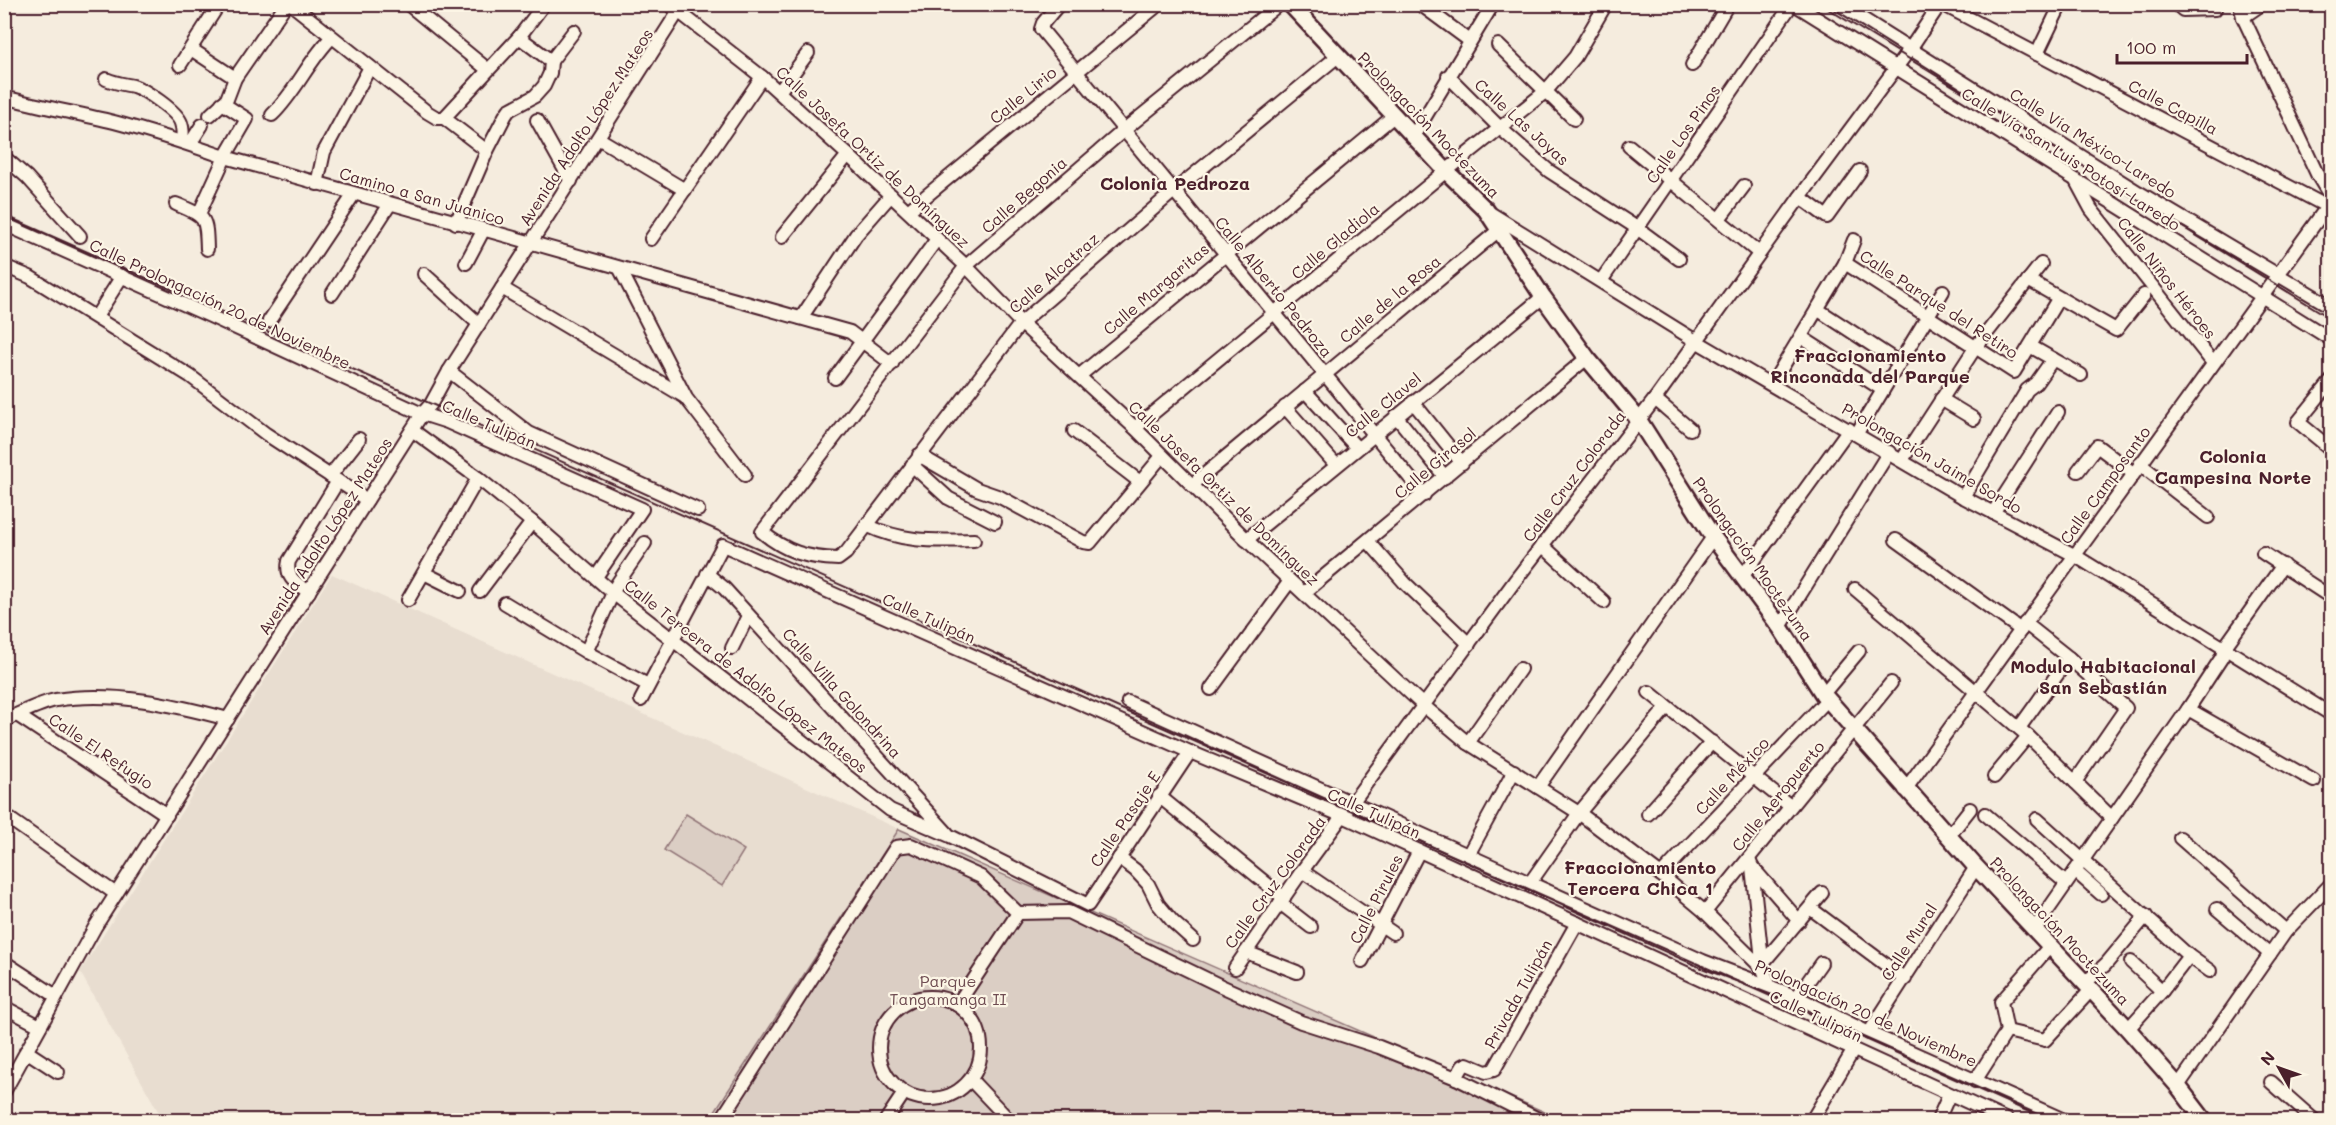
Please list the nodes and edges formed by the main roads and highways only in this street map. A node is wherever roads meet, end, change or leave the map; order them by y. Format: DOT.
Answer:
graph roads {
  1 [pos="1290,4"];
  2 [pos="2204,1120"];
  1 -- 2 [label="main road, Prolongación Moctezuma"];
}
